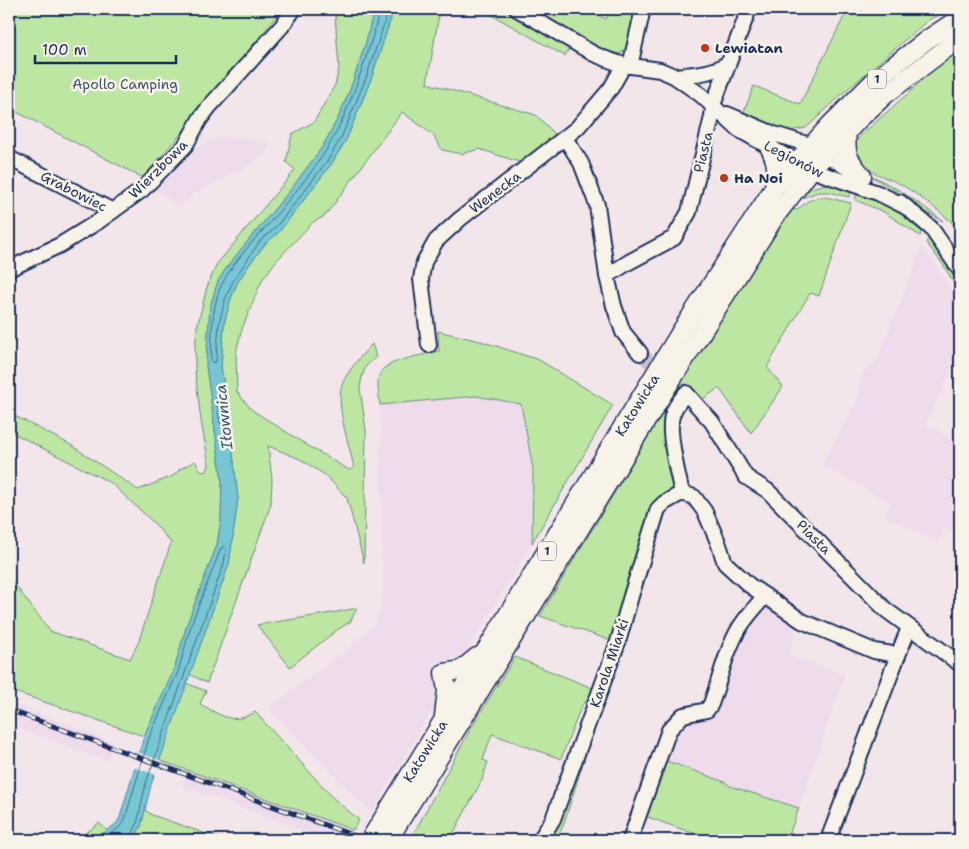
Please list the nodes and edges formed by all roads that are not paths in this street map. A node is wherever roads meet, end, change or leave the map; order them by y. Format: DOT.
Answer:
graph roads {
  1 [pos="294,9"];
  2 [pos="517,9"];
  3 [pos="643,9"];
  4 [pos="750,9"];
  5 [pos="960,18"];
  6 [pos="960,38"];
  7 [pos="728,63"];
  8 [pos="627,65"];
  9 [pos="674,76"];
  10 [pos="715,107"];
  11 [pos="848,130"];
  12 [pos="565,138"];
  13 [pos="768,146"];
  14 [pos="818,149"];
  15 [pos="9,158"];
  16 [pos="803,166"];
  17 [pos="862,176"];
  18 [pos="774,188"];
  19 [pos="906,207"];
  20 [pos="113,211"];
  21 [pos="9,269"];
  22 [pos="960,270"];
  23 [pos="608,276"];
  24 [pos="429,345"];
  25 [pos="640,353"];
  26 [pos="682,493"];
  27 [pos="765,596"];
  28 [pos="910,628"];
  29 [pos="490,645"];
  30 [pos="898,655"];
  31 [pos="960,664"];
  32 [pos="444,720"];
  33 [pos="370,840"];
  34 [pos="388,840"];
  35 [pos="540,840"];
  36 [pos="630,840"];
  37 [pos="828,840"];
  1 -- 20 [label="street, Wierzbowa"];
  2 -- 8 [label="street"];
  3 -- 8 [label="street, Wenecka"];
  4 -- 7 [label="street"];
  5 -- 14 [label="main road, Katowicka / 1"];
  6 -- 11 [label="main road, Katowicka / 1"];
  7 -- 9 [label="street"];
  7 -- 10 [label="street"];
  8 -- 9 [label="street"];
  8 -- 12 [label="street, Wenecka"];
  9 -- 10 [label="street"];
  10 -- 13 [label="street, Legionów"];
  10 -- 14 [label="street, Legionów"];
  10 -- 23 [label="street, Piasta"];
  11 -- 14 [label="main road, Katowicka / 1"];
  11 -- 17 [label="main road"];
  12 -- 23 [label="street"];
  12 -- 24 [label="street, Wenecka"];
  13 -- 16 [label="street, Legionów"];
  13 -- 18 [label="main road"];
  14 -- 16 [label="main road, Katowicka / 1"];
  14 -- 17 [label="street, Legionów"];
  15 -- 20 [label="street, Grabowiec"];
  16 -- 18 [label="main road, Katowicka / 1"];
  16 -- 19 [label="street, Legionów"];
  16 -- 34 [label="main road, Katowicka / 1"];
  17 -- 19 [label="street, Legionów"];
  18 -- 29 [label="main road, Katowicka / 1"];
  19 -- 22 [label="street, Legionów"];
  20 -- 21 [label="street, Wierzbowa"];
  23 -- 25 [label="street"];
  26 -- 27 [label="street"];
  26 -- 28 [label="street, Piasta"];
  26 -- 35 [label="street, Karola Miarki"];
  27 -- 30 [label="street"];
  27 -- 36 [label="street"];
  28 -- 30 [label="street"];
  28 -- 31 [label="street, Piasta"];
  29 -- 32 [label="main road, Katowicka / 1"];
  29 -- 32 [label="main road"];
  30 -- 37 [label="street"];
  32 -- 33 [label="main road, Katowicka / 1"];
}
